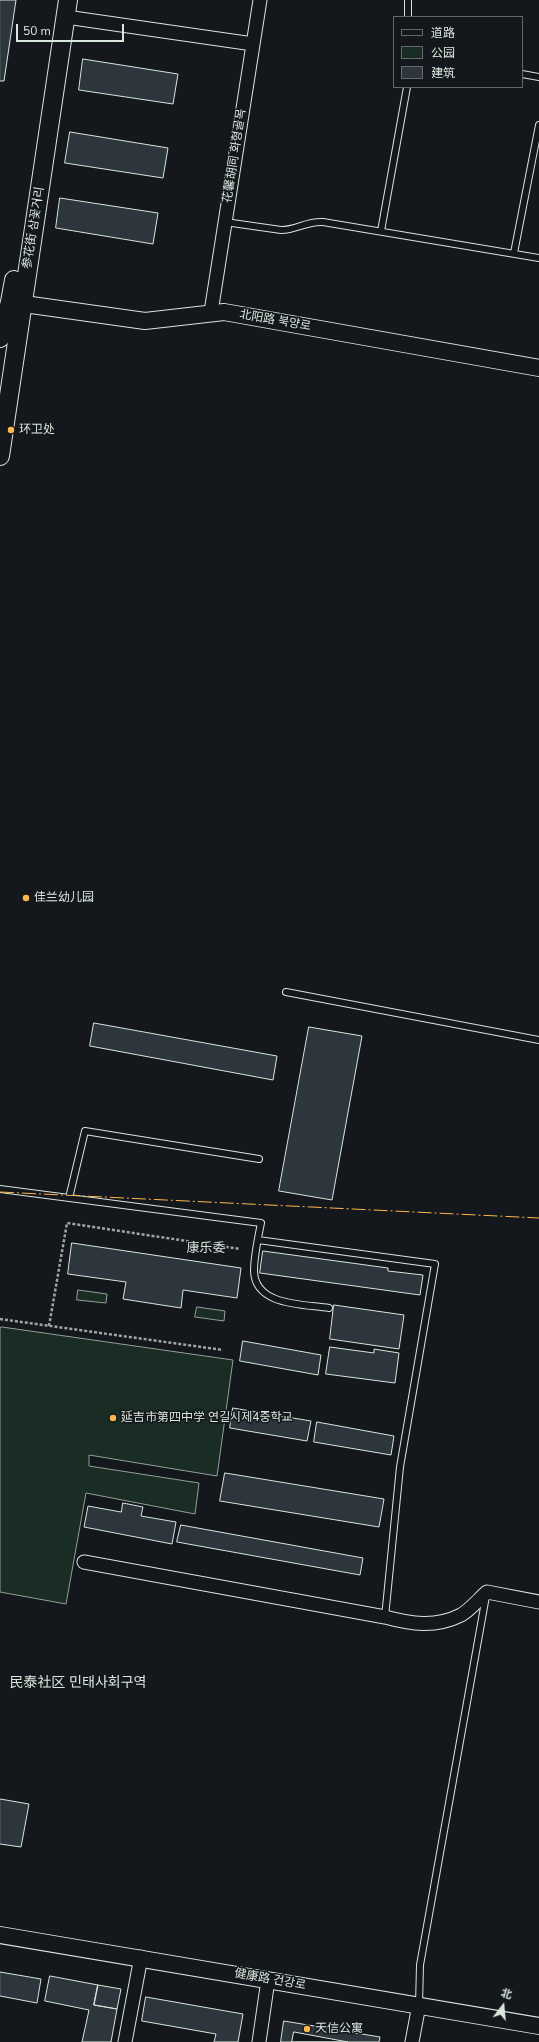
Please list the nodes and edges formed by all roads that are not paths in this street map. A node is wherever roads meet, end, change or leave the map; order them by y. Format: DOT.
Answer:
graph roads {
  1 [pos="56,0"];
  2 [pos="260,0"];
  3 [pos="408,0"];
  4 [pos="67,9"];
  5 [pos="408,16"];
  6 [pos="253,44"];
  7 [pos="523,74"];
  8 [pos="539,77"];
  9 [pos="407,88"];
  10 [pos="539,125"];
  11 [pos="225,222"];
  12 [pos="381,231"];
  13 [pos="514,253"];
  14 [pos="539,258"];
  15 [pos="16,303"];
  16 [pos="210,312"];
  17 [pos="0,337"];
  18 [pos="539,368"];
  19 [pos="0,456"];
  20 [pos="286,992"];
  21 [pos="539,1040"];
  22 [pos="259,1159"];
  23 [pos="0,1189"];
  24 [pos="69,1198"];
  25 [pos="258,1240"];
  26 [pos="329,1308"];
  27 [pos="84,1562"];
  28 [pos="487,1592"];
  29 [pos="539,1602"];
  30 [pos="385,1617"];
  31 [pos="0,1934"];
  32 [pos="141,1957"];
  33 [pos="268,1980"];
  34 [pos="419,2005"];
  35 [pos="539,2026"];
  36 [pos="125,2042"];
  37 [pos="259,2042"];
  38 [pos="412,2042"];
  1 -- 15 [label="main road, 参花街 삼꽃거리"];
  2 -- 6 [label="street, 花馨胡同 화형골목"];
  3 -- 5 [label="lane"];
  4 -- 6 [label="street"];
  4 -- 15 [label="main road, 参花街 삼꽃거리"];
  6 -- 11 [label="street, 花馨胡同 화형골목"];
  7 -- 8 [label="lane"];
  9 -- 12 [label="lane"];
  10 -- 13 [label="lane"];
  11 -- 12 [label="lane"];
  11 -- 16 [label="street, 花馨胡同 화형골목"];
  12 -- 13 [label="lane"];
  13 -- 14 [label="lane"];
  15 -- 16 [label="street, 北阳路 북양로"];
  15 -- 17 [label="main road, 参花街 삼꽃거리"];
  15 -- 19 [label="main road, 参花街 삼꽃거리"];
  16 -- 18 [label="street, 北阳路 북양로"];
  20 -- 21 [label="lane"];
  22 -- 24 [label="lane"];
  23 -- 24 [label="lane"];
  24 -- 25 [label="lane"];
  25 -- 26 [label="lane"];
  25 -- 30 [label="lane"];
  27 -- 30 [label="street"];
  28 -- 29 [label="street"];
  28 -- 30 [label="street"];
  28 -- 34 [label="lane"];
  31 -- 32 [label="street, 健康路 건강로"];
  32 -- 33 [label="street, 健康路 건강로"];
  32 -- 36 [label="street"];
  33 -- 34 [label="street, 健康路 건강로"];
  33 -- 37 [label="street"];
  34 -- 35 [label="street, 健康路 건강로"];
  34 -- 38 [label="street"];
}
